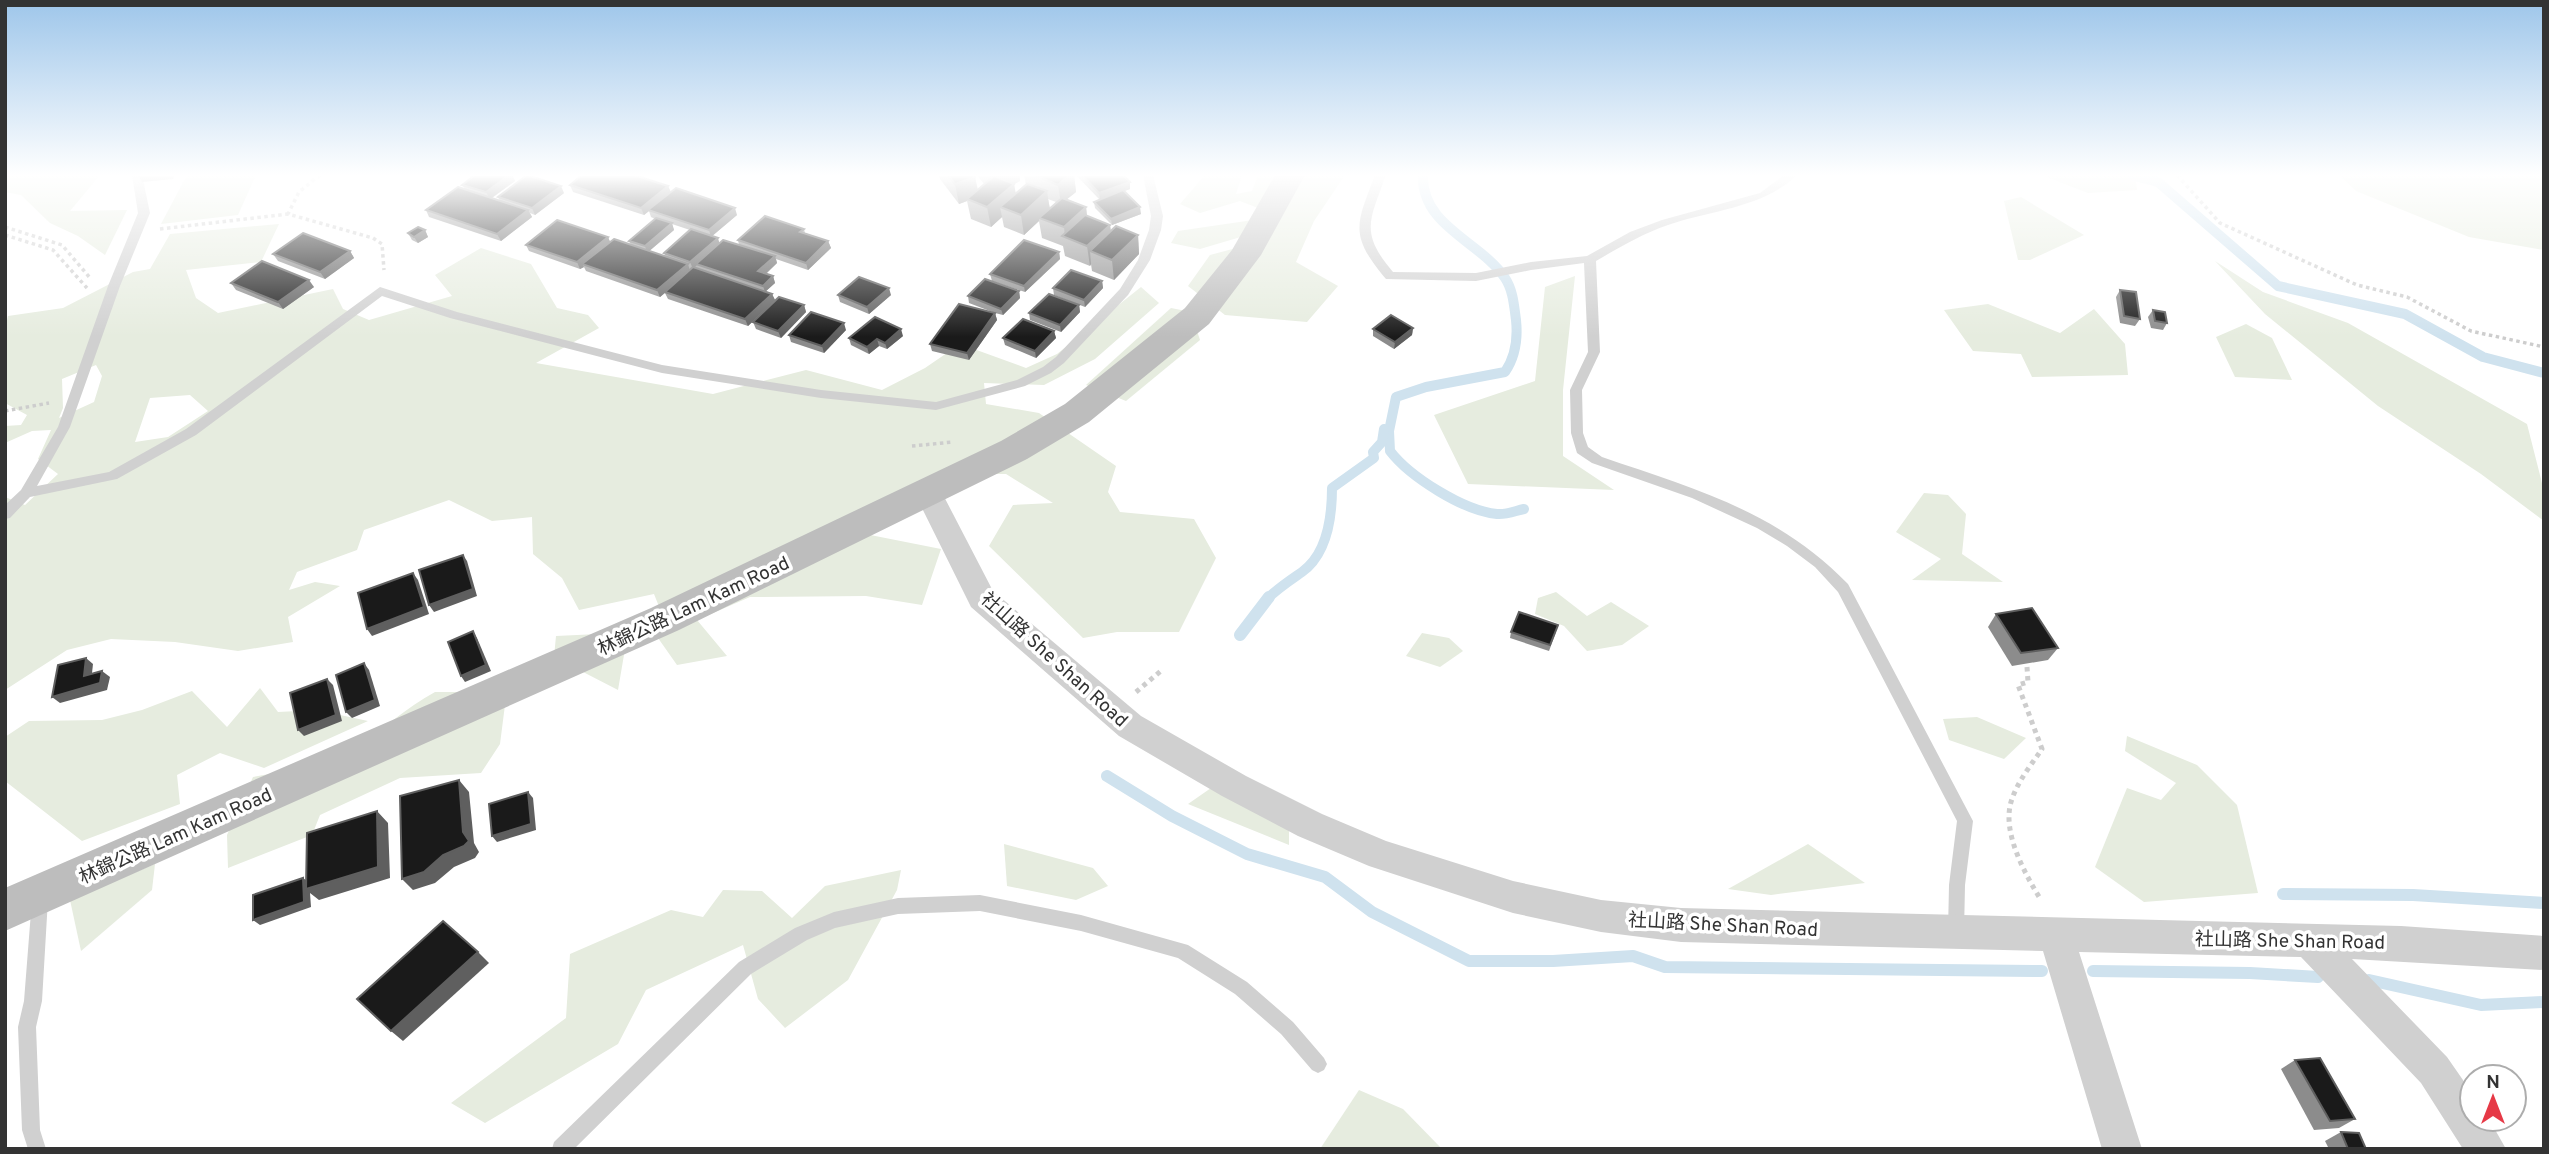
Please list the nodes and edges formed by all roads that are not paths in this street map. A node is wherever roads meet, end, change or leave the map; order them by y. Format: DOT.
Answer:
graph roads {
  1 [pos="137,229"];
  2 [pos="1155,229"];
  3 [pos="1260,229"];
  4 [pos="1363,229"];
  5 [pos="1648,229"];
  6 [pos="1590,259"];
  7 [pos="26,493"];
  8 [pos="929,494"];
  9 [pos="5,514"];
  10 [pos="41,895"];
  11 [pos="5,910"];
  12 [pos="2051,922"];
  13 [pos="1956,932"];
  14 [pos="2310,941"];
  15 [pos="2544,953"];
  16 [pos="1318,1064"];
  17 [pos="37,1149"];
  18 [pos="561,1149"];
  19 [pos="2122,1149"];
  20 [pos="2486,1149"];
  1 -- 7 [label="lane"];
  2 -- 7 [label="lane"];
  3 -- 8 [label="main road, 林錦公路 Lam Kam Road"];
  4 -- 6 [label="lane"];
  5 -- 6 [label="lane"];
  6 -- 13 [label="lane"];
  7 -- 9 [label="lane"];
  8 -- 10 [label="main road, 林錦公路 Lam Kam Road"];
  8 -- 13 [label="street, 社山路 She Shan Road"];
  10 -- 11 [label="main road, 林錦公路 Lam Kam Road"];
  10 -- 17 [label="lane"];
  12 -- 13 [label="street, 社山路 She Shan Road"];
  12 -- 14 [label="street, 社山路 She Shan Road"];
  12 -- 19 [label="street"];
  14 -- 15 [label="street, 社山路 She Shan Road"];
  14 -- 20 [label="street"];
  16 -- 18 [label="lane"];
}
